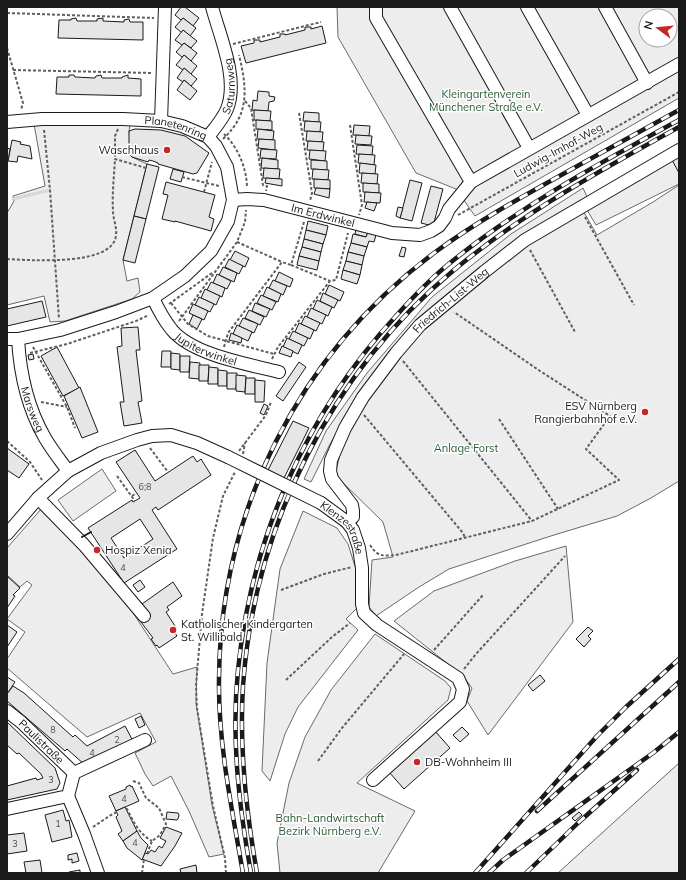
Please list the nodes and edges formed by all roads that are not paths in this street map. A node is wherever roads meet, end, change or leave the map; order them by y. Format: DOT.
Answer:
graph roads {
  1 [pos="212,7"];
  2 [pos="376,7"];
  3 [pos="450,7"];
  4 [pos="527,7"];
  5 [pos="605,7"];
  6 [pos="165,12"];
  7 [pos="679,64"];
  8 [pos="647,83"];
  9 [pos="588,115"];
  10 [pos="12,121"];
  11 [pos="162,121"];
  12 [pos="208,137"];
  13 [pos="529,148"];
  14 [pos="679,150"];
  15 [pos="471,182"];
  16 [pos="232,200"];
  17 [pos="153,298"];
  18 [pos="17,338"];
  19 [pos="274,371"];
  20 [pos="68,471"];
  21 [pos="38,498"];
  22 [pos="350,526"];
  23 [pos="7,534"];
  24 [pos="144,616"];
  25 [pos="7,711"];
  26 [pos="145,740"];
  27 [pos="74,773"];
  28 [pos="373,780"];
  29 [pos="68,796"];
  30 [pos="7,809"];
  31 [pos="98,873"];
  1 -- 12 [label="street, Saturnweg"];
  2 -- 15 [label="street"];
  3 -- 13 [label="street"];
  4 -- 9 [label="street"];
  5 -- 8 [label="street"];
  6 -- 11 [label="street"];
  7 -- 8 [label="street"];
  8 -- 9 [label="street"];
  9 -- 13 [label="street"];
  10 -- 11 [label="street, Planetenring"];
  11 -- 12 [label="street, Planetenring"];
  12 -- 16 [label="street, Planetenring"];
  13 -- 15 [label="street"];
  14 -- 22 [label="street, Friedrich-List-Weg"];
  15 -- 16 [label="street, Im Erdwinkel"];
  16 -- 17 [label="street, Planetenring"];
  17 -- 18 [label="street, Planetenring"];
  17 -- 19 [label="street, Jupiterwinkel"];
  18 -- 20 [label="street, Marsweg"];
  20 -- 21 [label="street, Klenzestraße"];
  20 -- 22 [label="street, Klenzestraße, bridge"];
  21 -- 23 [label="street, Klenzestraße"];
  21 -- 24 [label="street"];
  22 -- 28 [label="street, Klenzestraße"];
  25 -- 27 [label="street, Paulistraße"];
  26 -- 27 [label="street"];
  27 -- 29 [label="street"];
  29 -- 30 [label="street"];
  29 -- 31 [label="street"];
}
